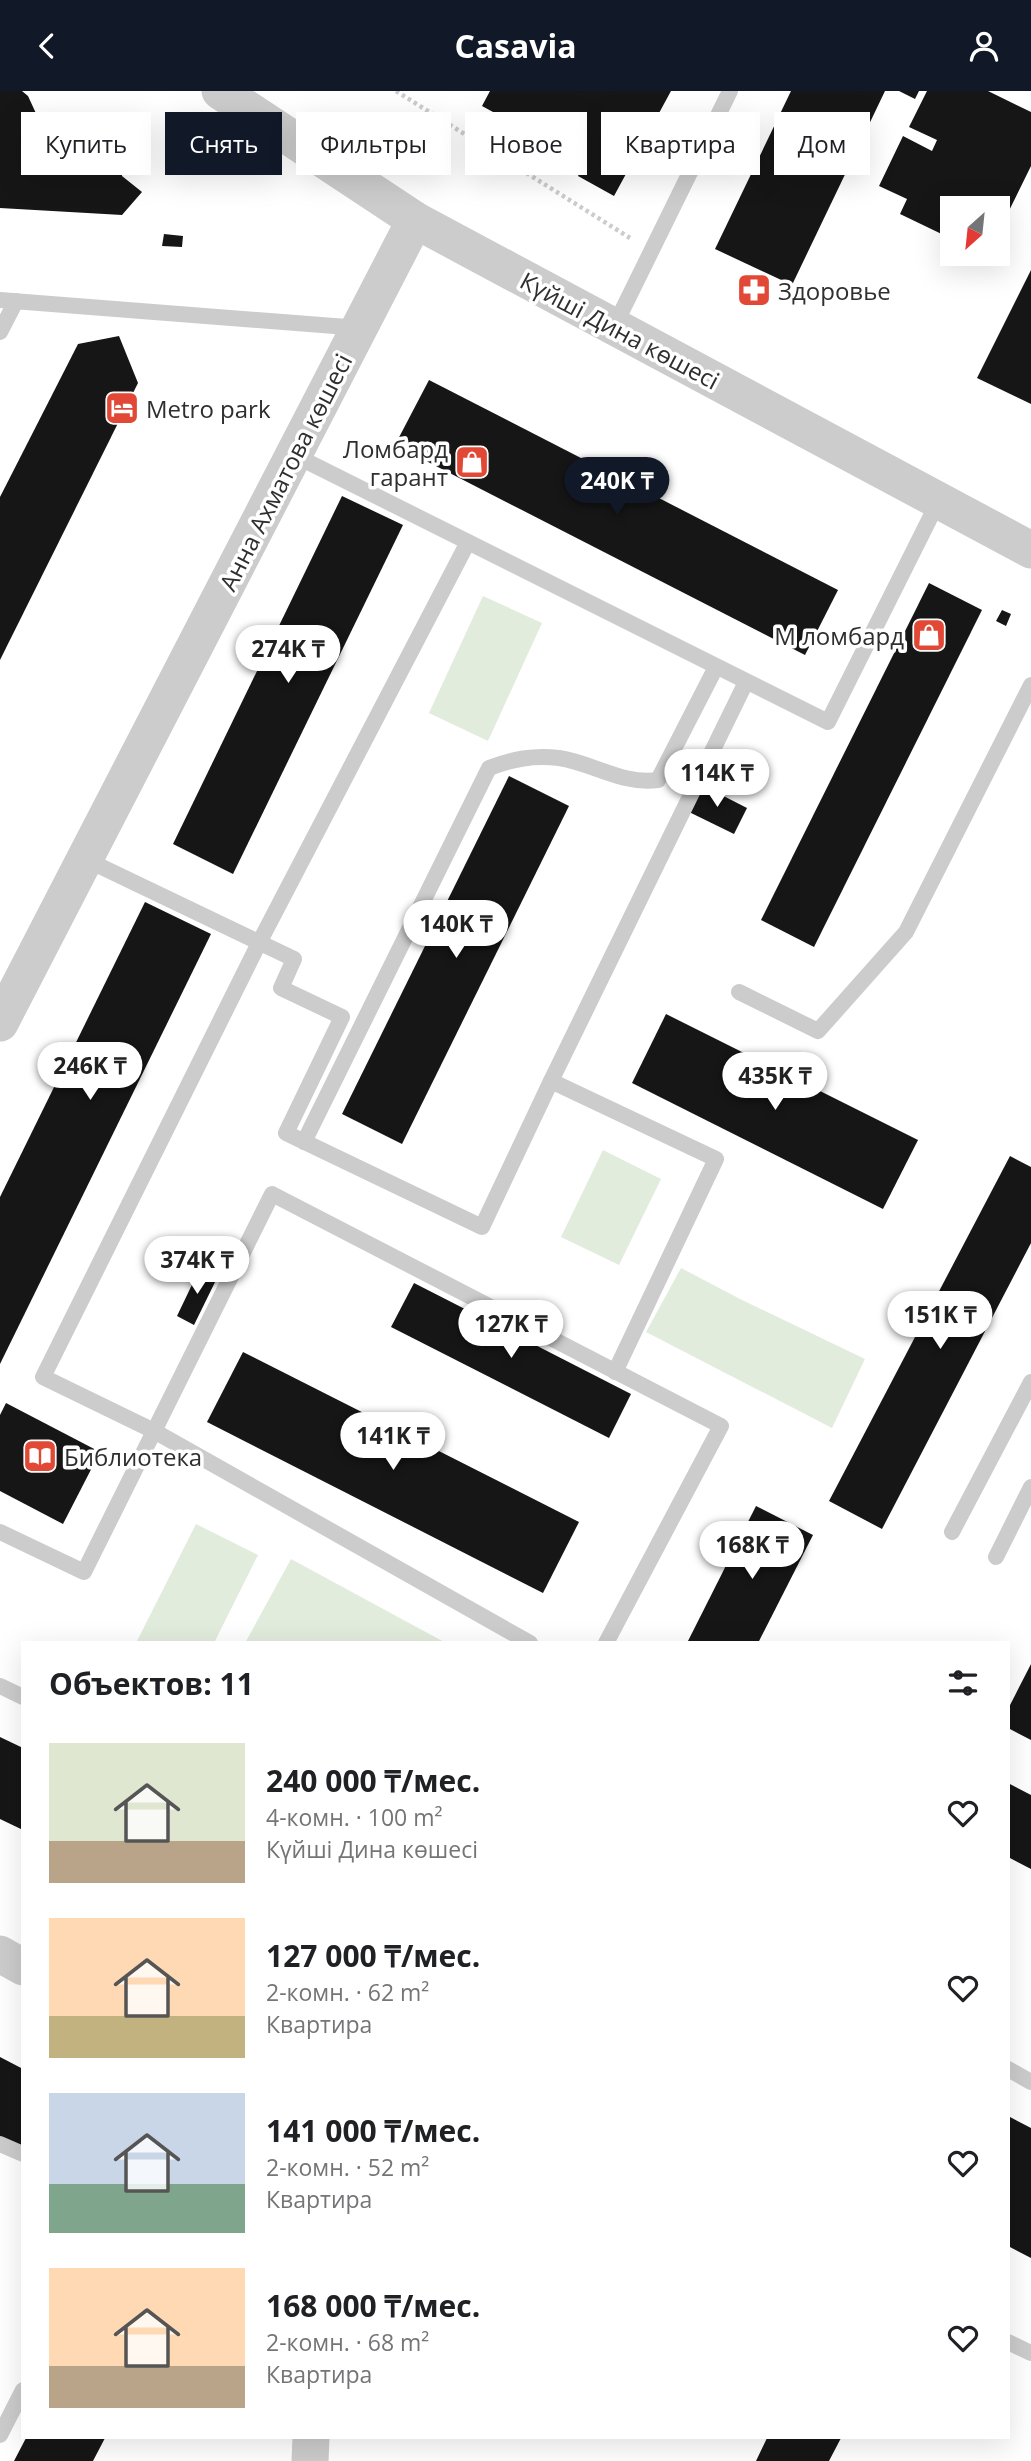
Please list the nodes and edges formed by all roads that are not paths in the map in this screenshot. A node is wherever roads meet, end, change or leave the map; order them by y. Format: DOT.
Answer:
graph roads {
  1 [pos="220,91"];
  2 [pos="730,91"];
  3 [pos="415,220"];
  4 [pos="8,301"];
  5 [pos="614,327"];
  6 [pos="360,328"];
  7 [pos="0,332"];
  8 [pos="294,455"];
  9 [pos="939,501"];
  10 [pos="468,542"];
  11 [pos="1031,550"];
  12 [pos="716,667"];
  13 [pos="746,682"];
  14 [pos="1031,685"];
  15 [pos="85,859"];
  16 [pos="260,941"];
  17 [pos="739,992"];
  18 [pos="0,1023"];
  19 [pos="551,1081"];
  20 [pos="304,1142"];
  21 [pos="615,1372"];
  22 [pos="1031,1382"];
  23 [pos="154,1431"];
  24 [pos="1031,1487"];
  25 [pos="0,1532"];
  26 [pos="952,1532"];
  27 [pos="996,1557"];
  28 [pos="526,1641"];
  29 [pos="607,1641"];
  30 [pos="0,1686"];
  31 [pos="21,1696"];
  32 [pos="0,1954"];
  33 [pos="21,1966"];
  34 [pos="1010,2070"];
  35 [pos="1031,2082"];
  36 [pos="0,2144"];
  37 [pos="21,2153"];
  38 [pos="1010,2343"];
  39 [pos="1031,2353"];
  40 [pos="21,2394"];
  41 [pos="0,2435"];
  42 [pos="311,2439"];
  43 [pos="310,2461"];
  1 -- 3 [label="street, Күйші Дина көшесі"];
  2 -- 5 [label="lane"];
  3 -- 5 [label="street, Күйші Дина көшесі"];
  3 -- 6 [label="street, Анна Ахматова көшесі"];
  4 -- 6 [label="lane"];
  4 -- 7 [label="lane"];
  5 -- 9 [label="street, Күйші Дина көшесі"];
  6 -- 8 [label="street, Анна Ахматова көшесі"];
  8 -- 10 [label="lane"];
  8 -- 15 [label="street, Анна Ахматова көшесі"];
  9 -- 11 [label="street, Күйші Дина көшесі"];
  9 -- 13 [label="lane"];
  10 -- 12 [label="lane"];
  10 -- 16 [label="lane"];
  12 -- 13 [label="lane"];
  12 -- 20 [label="lane"];
  13 -- 19 [label="lane"];
  14 -- 17 [label="lane"];
  15 -- 16 [label="lane"];
  15 -- 18 [label="street, Анна Ахматова көшесі"];
  16 -- 20 [label="lane"];
  16 -- 23 [label="lane"];
  19 -- 20 [label="lane"];
  19 -- 21 [label="lane"];
  21 -- 23 [label="lane"];
  21 -- 29 [label="lane"];
  22 -- 26 [label="lane"];
  23 -- 25 [label="lane"];
  23 -- 28 [label="lane"];
  24 -- 27 [label="lane"];
  30 -- 31 [label="lane"];
  32 -- 33 [label="street"];
  34 -- 35 [label="lane"];
  36 -- 37 [label="lane"];
  38 -- 39 [label="lane"];
  40 -- 41 [label="lane"];
  42 -- 43 [label="street"];
}
